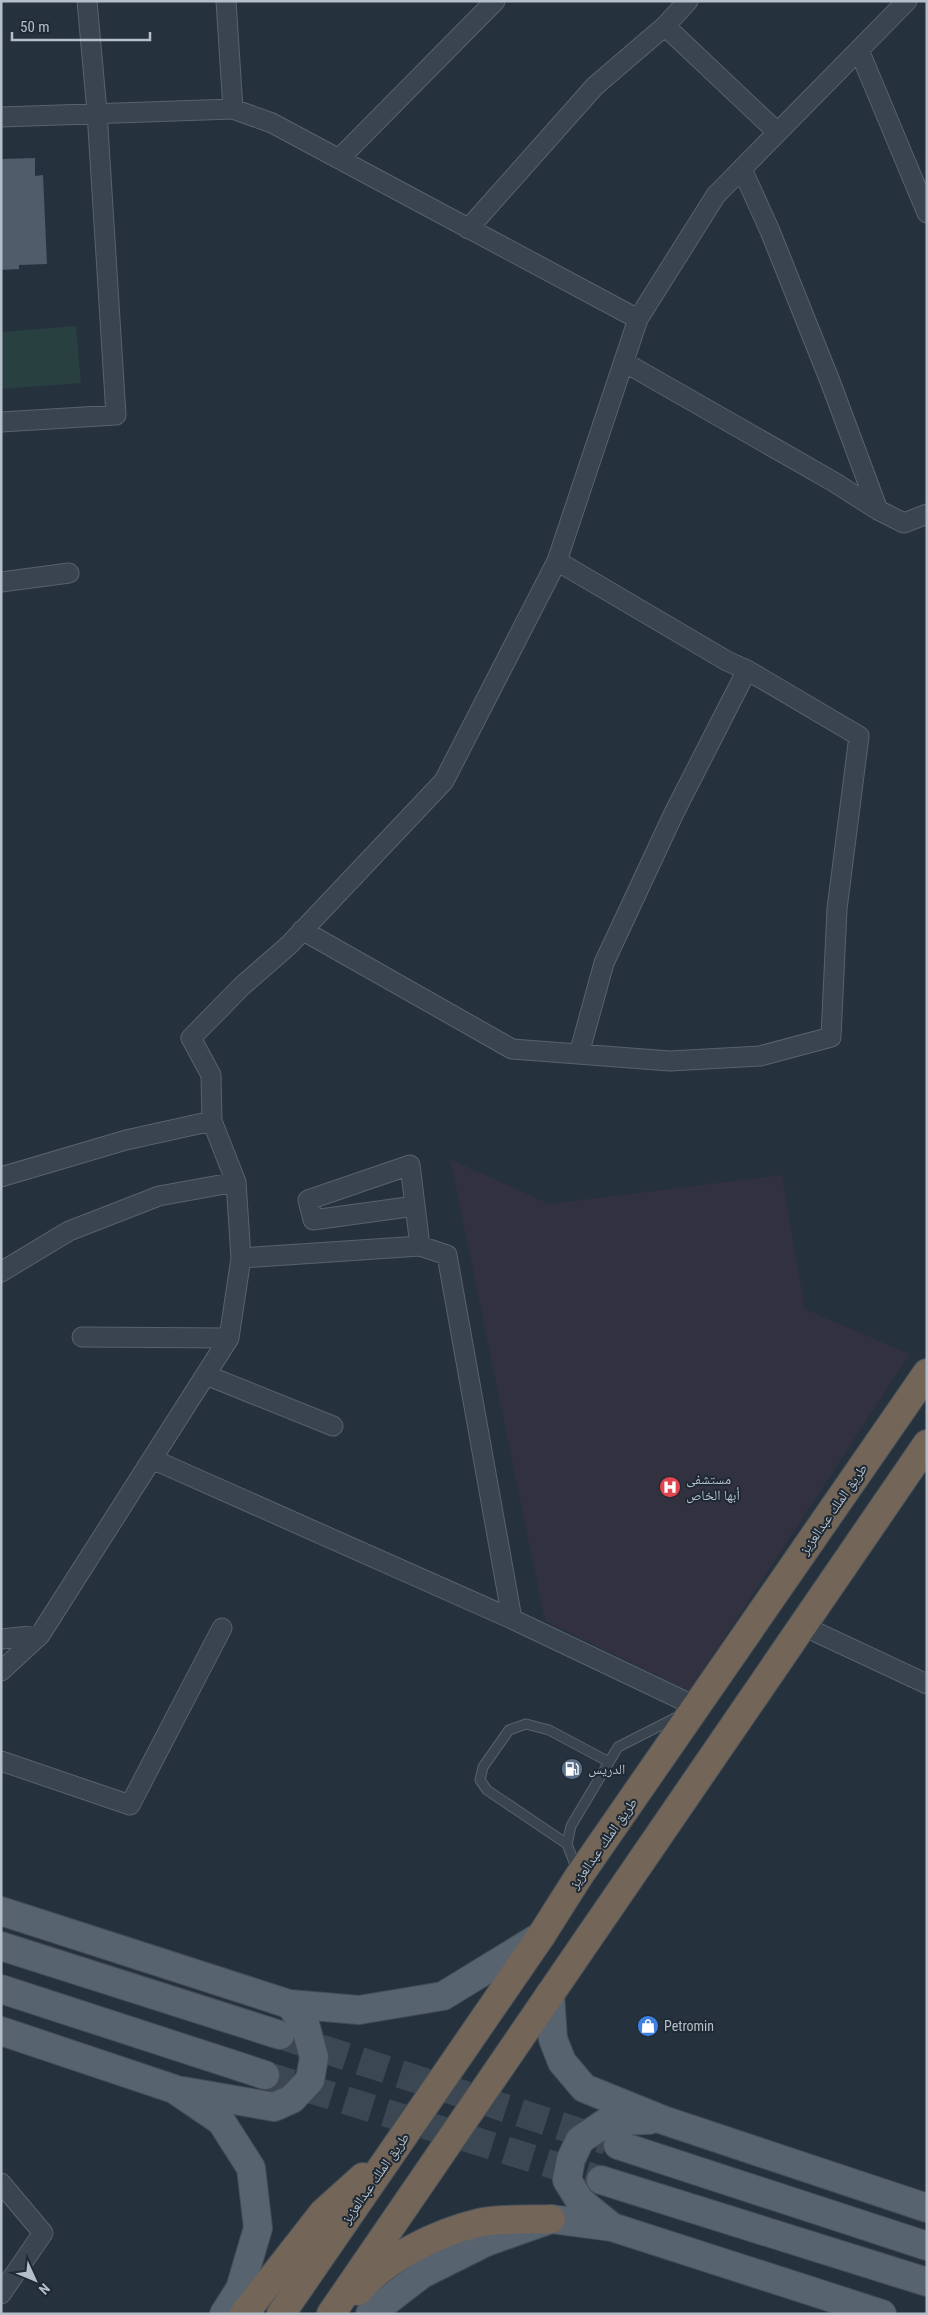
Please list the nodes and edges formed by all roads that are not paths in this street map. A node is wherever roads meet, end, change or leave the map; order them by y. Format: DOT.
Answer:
graph roads {
  1 [pos="87,1"];
  2 [pos="226,1"];
  3 [pos="495,1"];
  4 [pos="688,1"];
  5 [pos="907,1"];
  6 [pos="665,26"];
  7 [pos="859,50"];
  8 [pos="234,109"];
  9 [pos="97,112"];
  10 [pos="1,117"];
  11 [pos="776,132"];
  12 [pos="339,159"];
  13 [pos="742,169"];
  14 [pos="927,213"];
  15 [pos="468,228"];
  16 [pos="638,320"];
  17 [pos="624,362"];
  18 [pos="1,422"];
  19 [pos="878,510"];
  20 [pos="927,514"];
  21 [pos="557,560"];
  22 [pos="69,572"];
  23 [pos="1,582"];
  24 [pos="746,670"];
  25 [pos="302,930"];
  26 [pos="579,1054"];
  27 [pos="212,1121"];
  28 [pos="1,1177"];
  29 [pos="236,1182"];
  30 [pos="415,1206"];
  31 [pos="420,1246"];
  32 [pos="241,1258"];
  33 [pos="1,1272"];
  34 [pos="82,1336"];
  35 [pos="229,1338"];
  36 [pos="927,1373"];
  37 [pos="206,1375"];
  38 [pos="333,1426"];
  39 [pos="927,1444"];
  40 [pos="152,1459"];
  41 [pos="512,1619"];
  42 [pos="803,1626"];
  43 [pos="222,1628"];
  44 [pos="40,1635"];
  45 [pos="1,1639"];
  46 [pos="1,1672"];
  47 [pos="927,1684"];
  48 [pos="697,1707"];
  49 [pos="1,1761"];
  50 [pos="609,1762"];
  51 [pos="567,1844"];
  52 [pos="579,1876"];
  53 [pos="1,1911"];
  54 [pos="541,1936"];
  55 [pos="1,1946"];
  56 [pos="1,1989"];
  57 [pos="550,1994"];
  58 [pos="289,2004"];
  59 [pos="1,2031"];
  60 [pos="280,2035"];
  61 [pos="265,2075"];
  62 [pos="174,2089"];
  63 [pos="663,2120"];
  64 [pos="618,2145"];
  65 [pos="397,2146"];
  66 [pos="602,2180"];
  67 [pos="1,2184"];
  68 [pos="927,2208"];
  69 [pos="551,2219"];
  70 [pos="612,2227"];
  71 [pos="927,2246"];
  72 [pos="927,2282"];
  73 [pos="1,2294"];
  74 [pos="224,2314"];
  75 [pos="244,2314"];
  76 [pos="281,2314"];
  77 [pos="331,2314"];
  78 [pos="340,2314"];
  79 [pos="370,2314"];
  80 [pos="882,2314"];
  1 -- 9 [label="street"];
  2 -- 8 [label="street"];
  3 -- 12 [label="street"];
  4 -- 6 [label="street"];
  5 -- 7 [label="street"];
  6 -- 11 [label="street"];
  6 -- 15 [label="street"];
  7 -- 11 [label="street"];
  7 -- 14 [label="street"];
  8 -- 9 [label="street"];
  8 -- 12 [label="street"];
  9 -- 10 [label="street"];
  9 -- 18 [label="street"];
  11 -- 13 [label="street"];
  12 -- 15 [label="street"];
  13 -- 16 [label="street"];
  13 -- 19 [label="street"];
  15 -- 16 [label="street"];
  16 -- 17 [label="street"];
  17 -- 19 [label="street"];
  17 -- 21 [label="street"];
  19 -- 20 [label="street"];
  21 -- 24 [label="street"];
  21 -- 25 [label="street"];
  22 -- 23 [label="street"];
  24 -- 26 [label="street"];
  24 -- 26 [label="street"];
  25 -- 26 [label="street"];
  25 -- 27 [label="street"];
  27 -- 28 [label="street"];
  27 -- 29 [label="street"];
  29 -- 32 [label="street"];
  29 -- 33 [label="street"];
  30 -- 30 [label="street"];
  30 -- 31 [label="street"];
  31 -- 32 [label="street"];
  31 -- 41 [label="street"];
  32 -- 35 [label="street"];
  34 -- 35 [label="street"];
  35 -- 37 [label="street"];
  36 -- 48 [label="highway, طريق الملك عبدالعزيز"];
  37 -- 38 [label="street"];
  37 -- 40 [label="street"];
  39 -- 42 [label="highway"];
  40 -- 41 [label="street"];
  40 -- 44 [label="street"];
  41 -- 48 [label="street"];
  42 -- 47 [label="street"];
  42 -- 57 [label="highway"];
  43 -- 49 [label="street"];
  44 -- 45 [label="street"];
  44 -- 46 [label="street"];
  48 -- 50 [label="lane"];
  48 -- 52 [label="highway, طريق الملك عبدالعزيز"];
  50 -- 51 [label="lane"];
  50 -- 51 [label="lane"];
  51 -- 52 [label="lane"];
  52 -- 54 [label="highway, طريق الملك عبدالعزيز"];
  53 -- 58 [label="main road"];
  54 -- 58 [label="main road"];
  54 -- 65 [label="highway, طريق الملك عبدالعزيز"];
  55 -- 60 [label="main road"];
  56 -- 61 [label="main road"];
  57 -- 63 [label="main road"];
  57 -- 77 [label="highway"];
  58 -- 62 [label="main road"];
  59 -- 62 [label="main road"];
  62 -- 74 [label="main road"];
  63 -- 68 [label="main road"];
  63 -- 70 [label="main road"];
  64 -- 71 [label="main road"];
  65 -- 75 [label="highway"];
  65 -- 76 [label="highway, طريق الملك عبدالعزيز"];
  66 -- 72 [label="main road"];
  67 -- 73 [label="street"];
  69 -- 70 [label="main road"];
  69 -- 78 [label="highway"];
  69 -- 79 [label="main road"];
  70 -- 80 [label="main road"];
}
